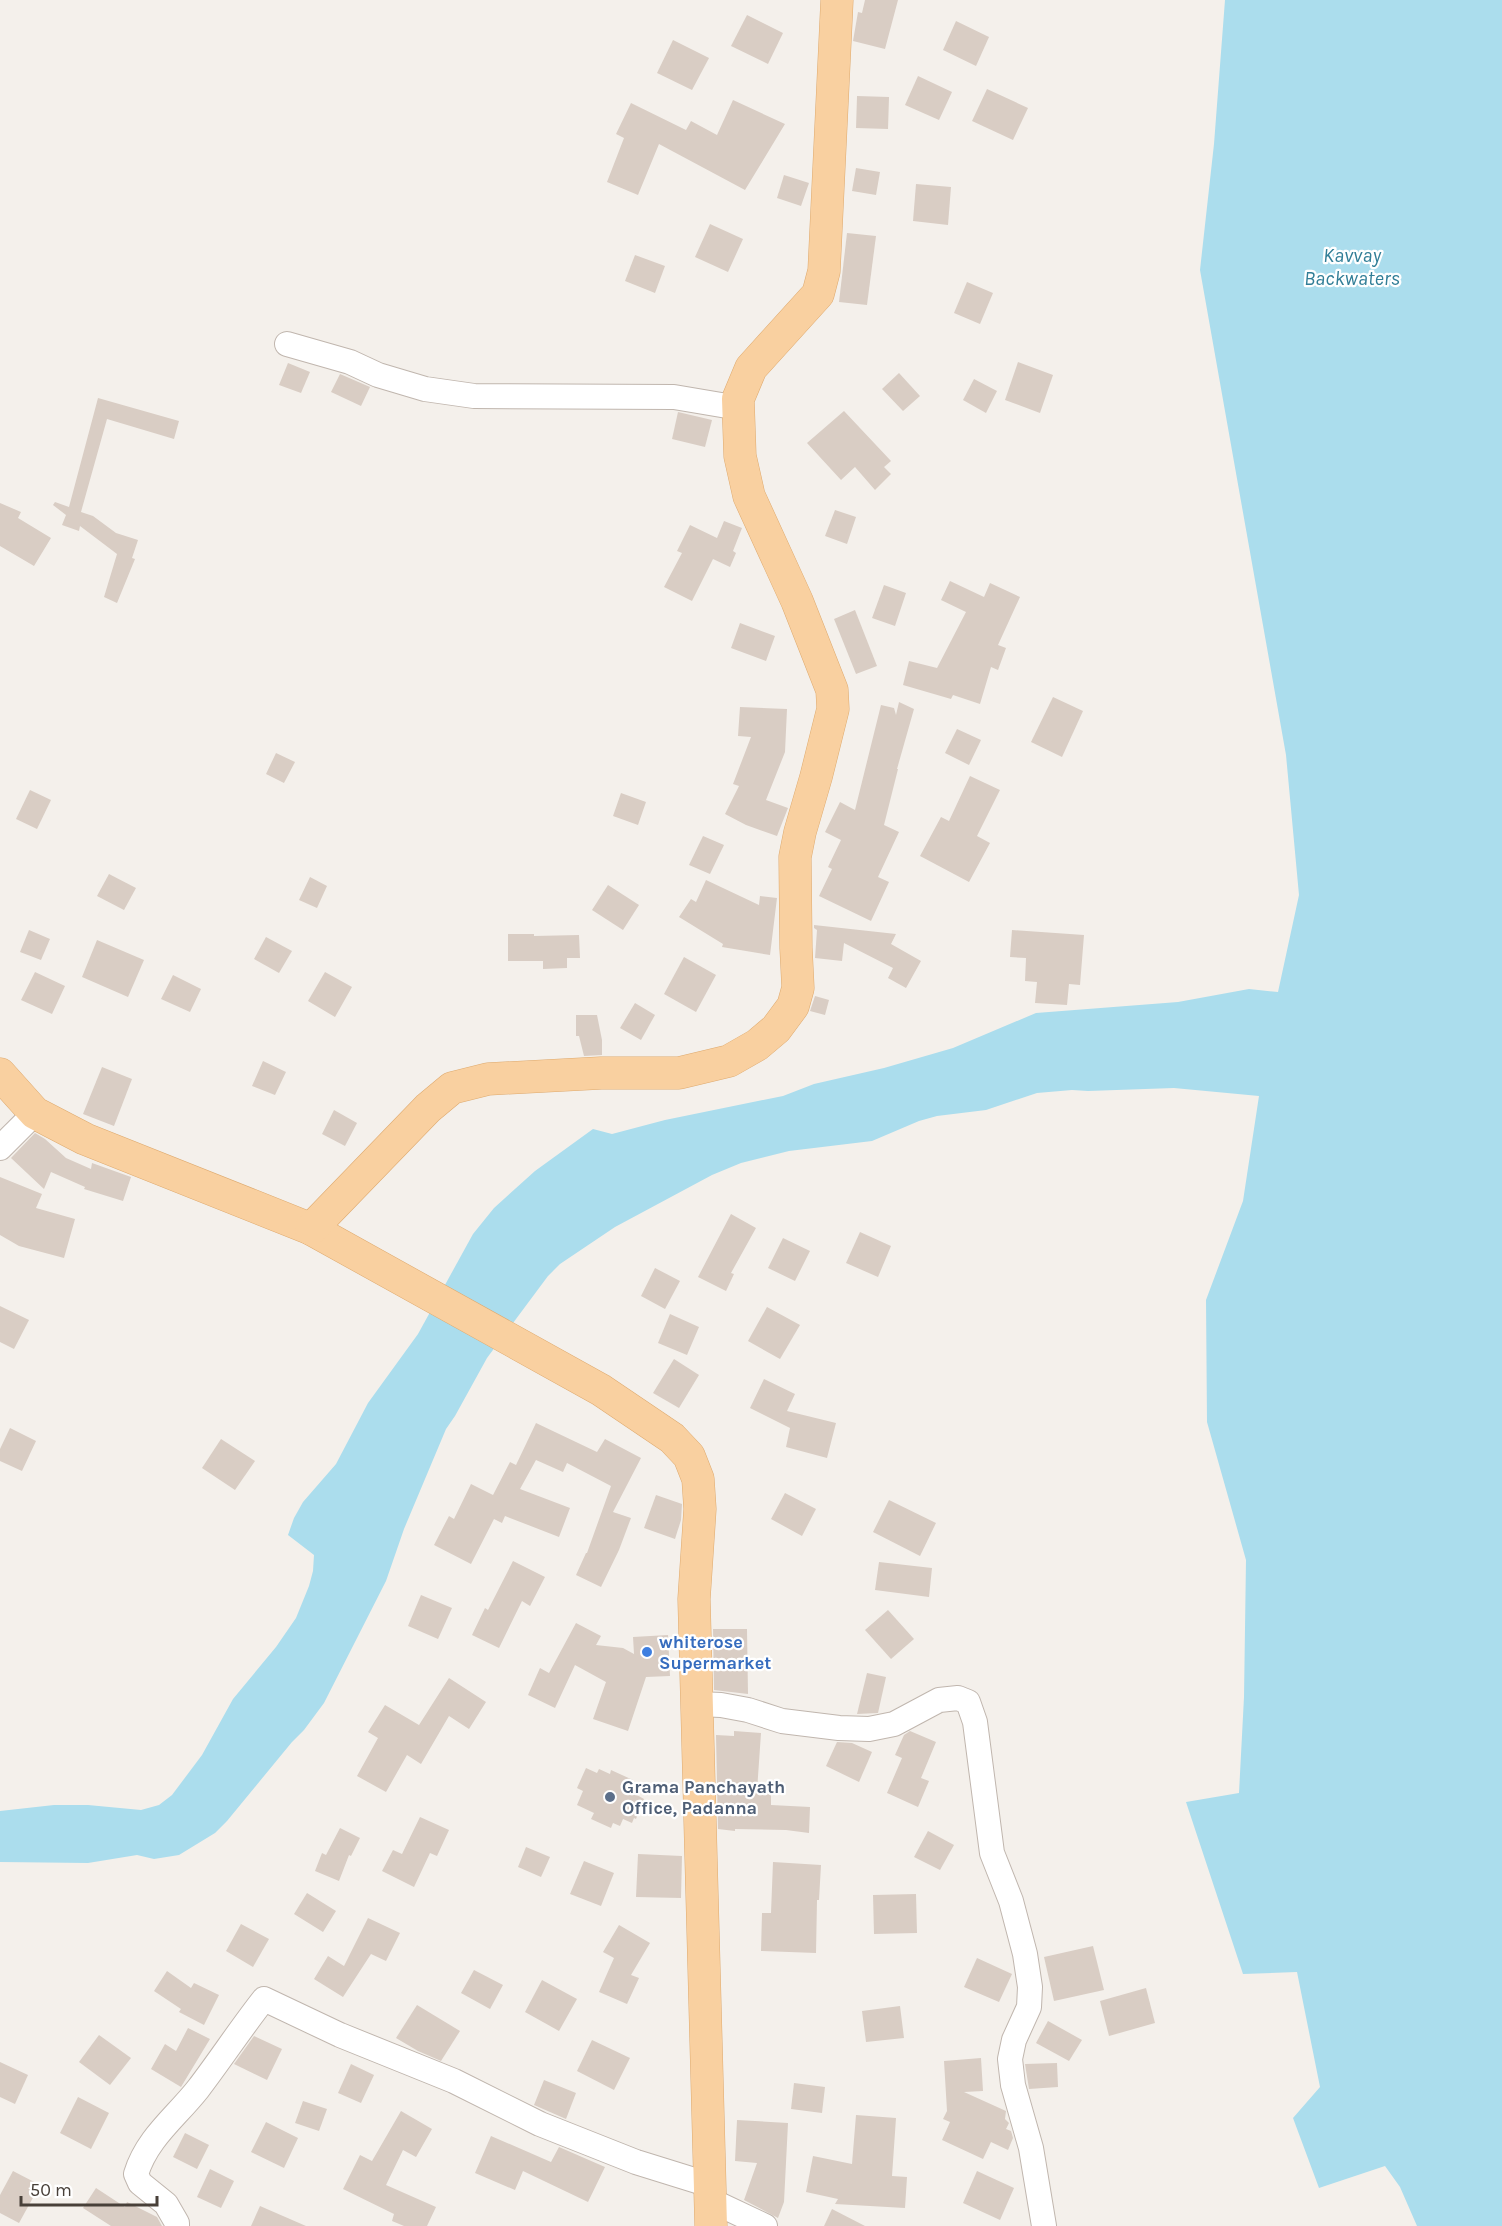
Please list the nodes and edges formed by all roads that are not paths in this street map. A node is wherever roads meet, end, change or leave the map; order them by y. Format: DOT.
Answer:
graph roads {
  1 [pos="837,0"];
  2 [pos="287,344"];
  3 [pos="739,408"];
  4 [pos="0,1074"];
  5 [pos="35,1113"];
  6 [pos="0,1148"];
  7 [pos="311,1229"];
  8 [pos="698,1704"];
  9 [pos="710,2204"];
  10 [pos="177,2226"];
  11 [pos="765,2226"];
  12 [pos="1044,2226"];
  1 -- 3 [label="main road"];
  2 -- 3 [label="street"];
  3 -- 7 [label="main road"];
  4 -- 5 [label="main road"];
  5 -- 6 [label="street"];
  5 -- 7 [label="main road"];
  7 -- 8 [label="main road"];
  8 -- 9 [label="main road"];
  8 -- 12 [label="street"];
  9 -- 10 [label="street"];
  9 -- 11 [label="street"];
}
